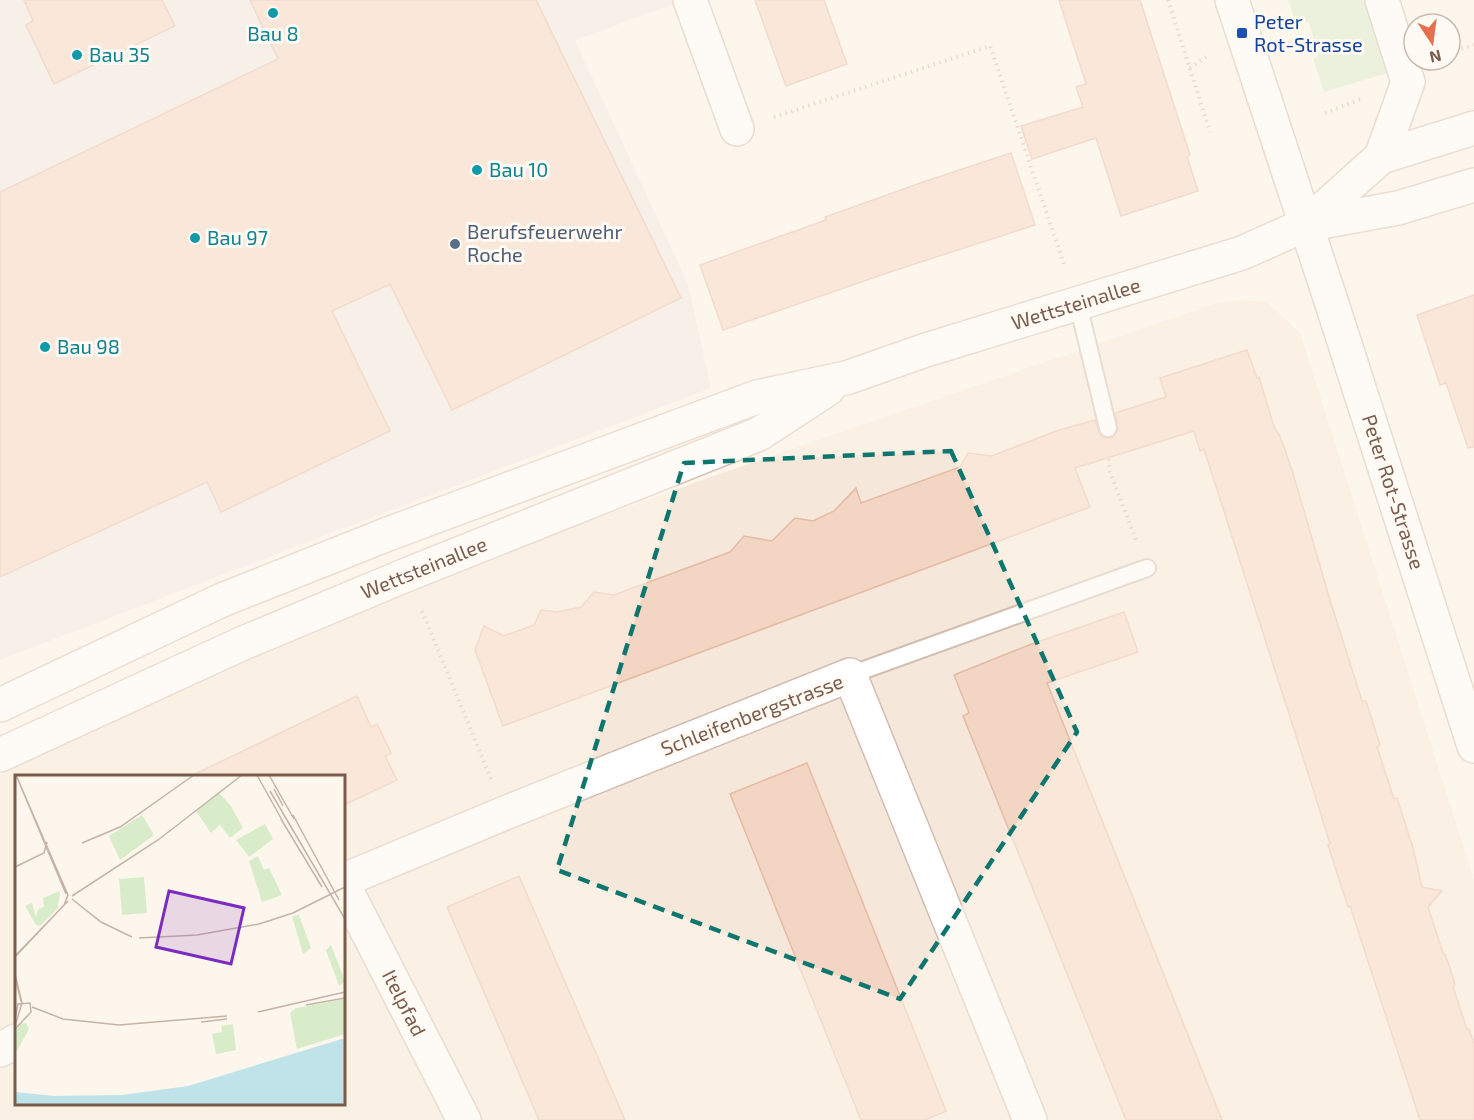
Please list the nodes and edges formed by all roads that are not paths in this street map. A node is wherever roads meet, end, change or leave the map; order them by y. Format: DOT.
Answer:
graph roads {
  1 [pos="690,0"];
  2 [pos="1232,0"];
  3 [pos="1382,0"];
  4 [pos="1474,128"];
  5 [pos="736,129"];
  6 [pos="1381,157"];
  7 [pos="1474,185"];
  8 [pos="1305,225"];
  9 [pos="1078,304"];
  10 [pos="846,378"];
  11 [pos="1108,428"];
  12 [pos="1147,568"];
  13 [pos="850,675"];
  14 [pos="0,705"];
  15 [pos="1474,746"];
  16 [pos="0,755"];
  17 [pos="345,880"];
  18 [pos="345,888"];
  19 [pos="15,1042"];
  20 [pos="0,1050"];
  21 [pos="464,1120"];
  22 [pos="1030,1120"];
  1 -- 5 [label="main road"];
  2 -- 8 [label="main road, Peter Rot-Strasse"];
  3 -- 6 [label="main road"];
  4 -- 6 [label="main road, Wettsteinallee"];
  6 -- 8 [label="main road, Wettsteinallee"];
  7 -- 8 [label="main road, Wettsteinallee"];
  8 -- 9 [label="main road, Wettsteinallee"];
  8 -- 15 [label="main road, Peter Rot-Strasse"];
  9 -- 10 [label="main road, Wettsteinallee"];
  9 -- 11 [label="lane"];
  10 -- 14 [label="main road, Wettsteinallee"];
  10 -- 16 [label="main road, Wettsteinallee"];
  12 -- 13 [label="lane"];
  13 -- 17 [label="main road, Schleifenbergstrasse"];
  13 -- 22 [label="main road, Schleifenbergstrasse"];
  18 -- 21 [label="main road, Itelpfad"];
  19 -- 20 [label="main road"];
}
